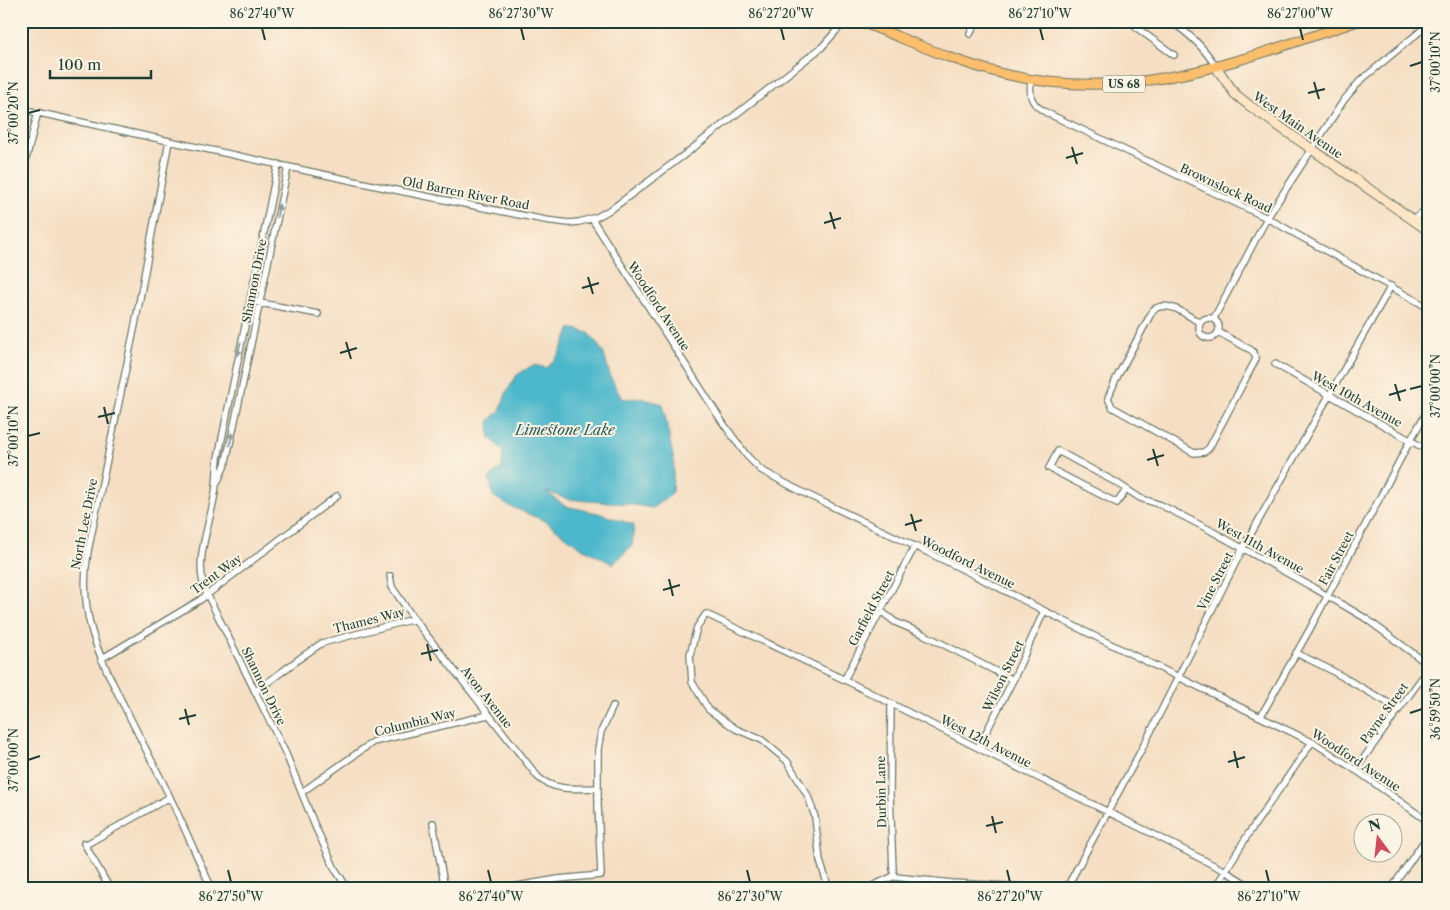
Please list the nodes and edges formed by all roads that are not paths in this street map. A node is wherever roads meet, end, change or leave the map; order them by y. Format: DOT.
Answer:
graph roads {
  1 [pos="845,21"];
  2 [pos="858,21"];
  3 [pos="977,21"];
  4 [pos="1132,21"];
  5 [pos="1170,21"];
  6 [pos="1358,21"];
  7 [pos="1429,24"];
  8 [pos="970,34"];
  9 [pos="1174,55"];
  10 [pos="1216,67"];
  11 [pos="1031,80"];
  12 [pos="21,108"];
  13 [pos="38,112"];
  14 [pos="168,141"];
  15 [pos="1311,150"];
  16 [pos="278,164"];
  17 [pos="288,166"];
  18 [pos="21,179"];
  19 [pos="1429,207"];
  20 [pos="1267,218"];
  21 [pos="592,219"];
  22 [pos="1413,220"];
  23 [pos="1429,231"];
  24 [pos="264,233"];
  25 [pos="273,235"];
  26 [pos="1390,286"];
  27 [pos="250,301"];
  28 [pos="259,303"];
  29 [pos="1429,308"];
  30 [pos="318,314"];
  31 [pos="1214,318"];
  32 [pos="1200,323"];
  33 [pos="1218,332"];
  34 [pos="1275,364"];
  35 [pos="230,395"];
  36 [pos="1328,396"];
  37 [pos="240,397"];
  38 [pos="1429,408"];
  39 [pos="1410,440"];
  40 [pos="1429,451"];
  41 [pos="216,485"];
  42 [pos="1126,490"];
  43 [pos="337,496"];
  44 [pos="915,546"];
  45 [pos="1243,548"];
  46 [pos="390,576"];
  47 [pos="208,594"];
  48 [pos="1328,596"];
  49 [pos="1044,611"];
  50 [pos="881,612"];
  51 [pos="414,620"];
  52 [pos="1296,653"];
  53 [pos="101,659"];
  54 [pos="1429,666"];
  55 [pos="1178,677"];
  56 [pos="844,680"];
  57 [pos="1013,680"];
  58 [pos="255,692"];
  59 [pos="891,704"];
  60 [pos="613,706"];
  61 [pos="1399,709"];
  62 [pos="488,715"];
  63 [pos="1260,716"];
  64 [pos="1312,742"];
  65 [pos="978,748"];
  66 [pos="1355,770"];
  67 [pos="598,788"];
  68 [pos="302,792"];
  69 [pos="170,797"];
  70 [pos="1108,812"];
  71 [pos="433,822"];
  72 [pos="1429,822"];
  73 [pos="1429,834"];
  74 [pos="1224,871"];
  75 [pos="895,877"];
  76 [pos="551,880"];
  77 [pos="110,889"];
  78 [pos="212,889"];
  79 [pos="348,889"];
  80 [pos="445,889"];
  81 [pos="499,889"];
  82 [pos="552,889"];
  83 [pos="829,889"];
  84 [pos="866,889"];
  85 [pos="1066,889"];
  86 [pos="1214,889"];
  87 [pos="1255,889"];
  88 [pos="1391,889"];
  1 -- 21 [label="street, Old Barren River Road"];
  2 -- 11 [label="main road, US 68"];
  3 -- 8 [label="street"];
  4 -- 9 [label="street"];
  5 -- 10 [label="street, West Main Avenue"];
  6 -- 10 [label="main road, US 68"];
  7 -- 15 [label="street"];
  10 -- 11 [label="main road, US 68"];
  10 -- 15 [label="street, West Main Avenue"];
  11 -- 20 [label="street, Brownslock Road"];
  12 -- 13 [label="street, Old Barren River Road"];
  13 -- 14 [label="street, Old Barren River Road"];
  13 -- 18 [label="street"];
  14 -- 16 [label="street, Old Barren River Road"];
  14 -- 53 [label="street, North Lee Drive"];
  15 -- 20 [label="street"];
  15 -- 22 [label="street, West Main Avenue"];
  16 -- 17 [label="street, Old Barren River Road"];
  16 -- 24 [label="street, Shannon Drive"];
  17 -- 21 [label="street, Old Barren River Road"];
  25 -- 17 [label="street, Shannon Drive, one-way"];
  19 -- 22 [label="street"];
  20 -- 26 [label="street, Brownslock Road"];
  20 -- 31 [label="street"];
  21 -- 44 [label="street, Woodford Avenue"];
  22 -- 23 [label="street, West Main Avenue"];
  24 -- 25 [label="street"];
  24 -- 27 [label="street, Shannon Drive"];
  25 -- 28 [label="street, Shannon Drive"];
  26 -- 29 [label="street, Brownslock Road"];
  26 -- 36 [label="street, Vine Street"];
  27 -- 28 [label="street"];
  27 -- 35 [label="street, Shannon Drive, one-way"];
  28 -- 30 [label="street"];
  28 -- 37 [label="street, Shannon Drive"];
  31 -- 32 [label="street"];
  31 -- 33 [label="street"];
  32 -- 33 [label="street"];
  32 -- 33 [label="street"];
  34 -- 36 [label="street, West 10th Avenue"];
  35 -- 37 [label="street"];
  35 -- 41 [label="street, Shannon Drive"];
  36 -- 39 [label="street, West 10th Avenue"];
  36 -- 45 [label="street, Vine Street"];
  41 -- 37 [label="street, Shannon Drive, one-way"];
  38 -- 39 [label="street, Fair Street"];
  39 -- 40 [label="street, West 10th Avenue"];
  39 -- 48 [label="street, Fair Street"];
  41 -- 47 [label="street, Shannon Drive"];
  42 -- 42 [label="street, West 11th Avenue"];
  42 -- 45 [label="street, West 11th Avenue"];
  43 -- 47 [label="street, Trent Way"];
  44 -- 49 [label="street, Woodford Avenue"];
  44 -- 50 [label="street, Garfield Street"];
  45 -- 48 [label="street, West 11th Avenue"];
  45 -- 55 [label="street, Vine Street"];
  46 -- 51 [label="street, Avon Avenue"];
  47 -- 53 [label="street, Trent Way"];
  47 -- 58 [label="street, Shannon Drive"];
  48 -- 52 [label="street, Fair Street"];
  48 -- 54 [label="street, West 11th Avenue"];
  49 -- 55 [label="street, Woodford Avenue"];
  49 -- 57 [label="street, Wilson Street"];
  50 -- 56 [label="street, Garfield Street"];
  50 -- 57 [label="street"];
  51 -- 58 [label="street, Thames Way"];
  51 -- 62 [label="street, Avon Avenue"];
  52 -- 61 [label="street"];
  52 -- 63 [label="street, Fair Street"];
  53 -- 69 [label="street, North Lee Drive"];
  54 -- 61 [label="street, Payne Street"];
  55 -- 63 [label="street, Woodford Avenue"];
  55 -- 70 [label="street, Vine Street"];
  56 -- 59 [label="street, West 12th Avenue"];
  56 -- 83 [label="street, West 12th Avenue"];
  57 -- 65 [label="street, Wilson Street"];
  58 -- 68 [label="street, Shannon Drive"];
  59 -- 65 [label="street, West 12th Avenue"];
  59 -- 75 [label="street, Durbin Lane"];
  60 -- 67 [label="street"];
  61 -- 66 [label="street, Payne Street"];
  62 -- 67 [label="street, Avon Avenue"];
  62 -- 68 [label="street, Columbia Way"];
  63 -- 64 [label="street, Woodford Avenue"];
  64 -- 66 [label="street, Woodford Avenue"];
  64 -- 74 [label="street"];
  65 -- 70 [label="street, West 12th Avenue"];
  66 -- 72 [label="street, Woodford Avenue"];
  67 -- 76 [label="street"];
  68 -- 79 [label="street, Shannon Drive"];
  69 -- 77 [label="street"];
  69 -- 78 [label="street, North Lee Drive"];
  70 -- 74 [label="street, West 12th Avenue"];
  70 -- 85 [label="street, Vine Street"];
  71 -- 80 [label="street"];
  73 -- 88 [label="street"];
  74 -- 86 [label="street"];
  74 -- 87 [label="street, West 12th Avenue"];
  75 -- 84 [label="street"];
  75 -- 85 [label="street"];
  76 -- 81 [label="street"];
  76 -- 82 [label="street"];
}
